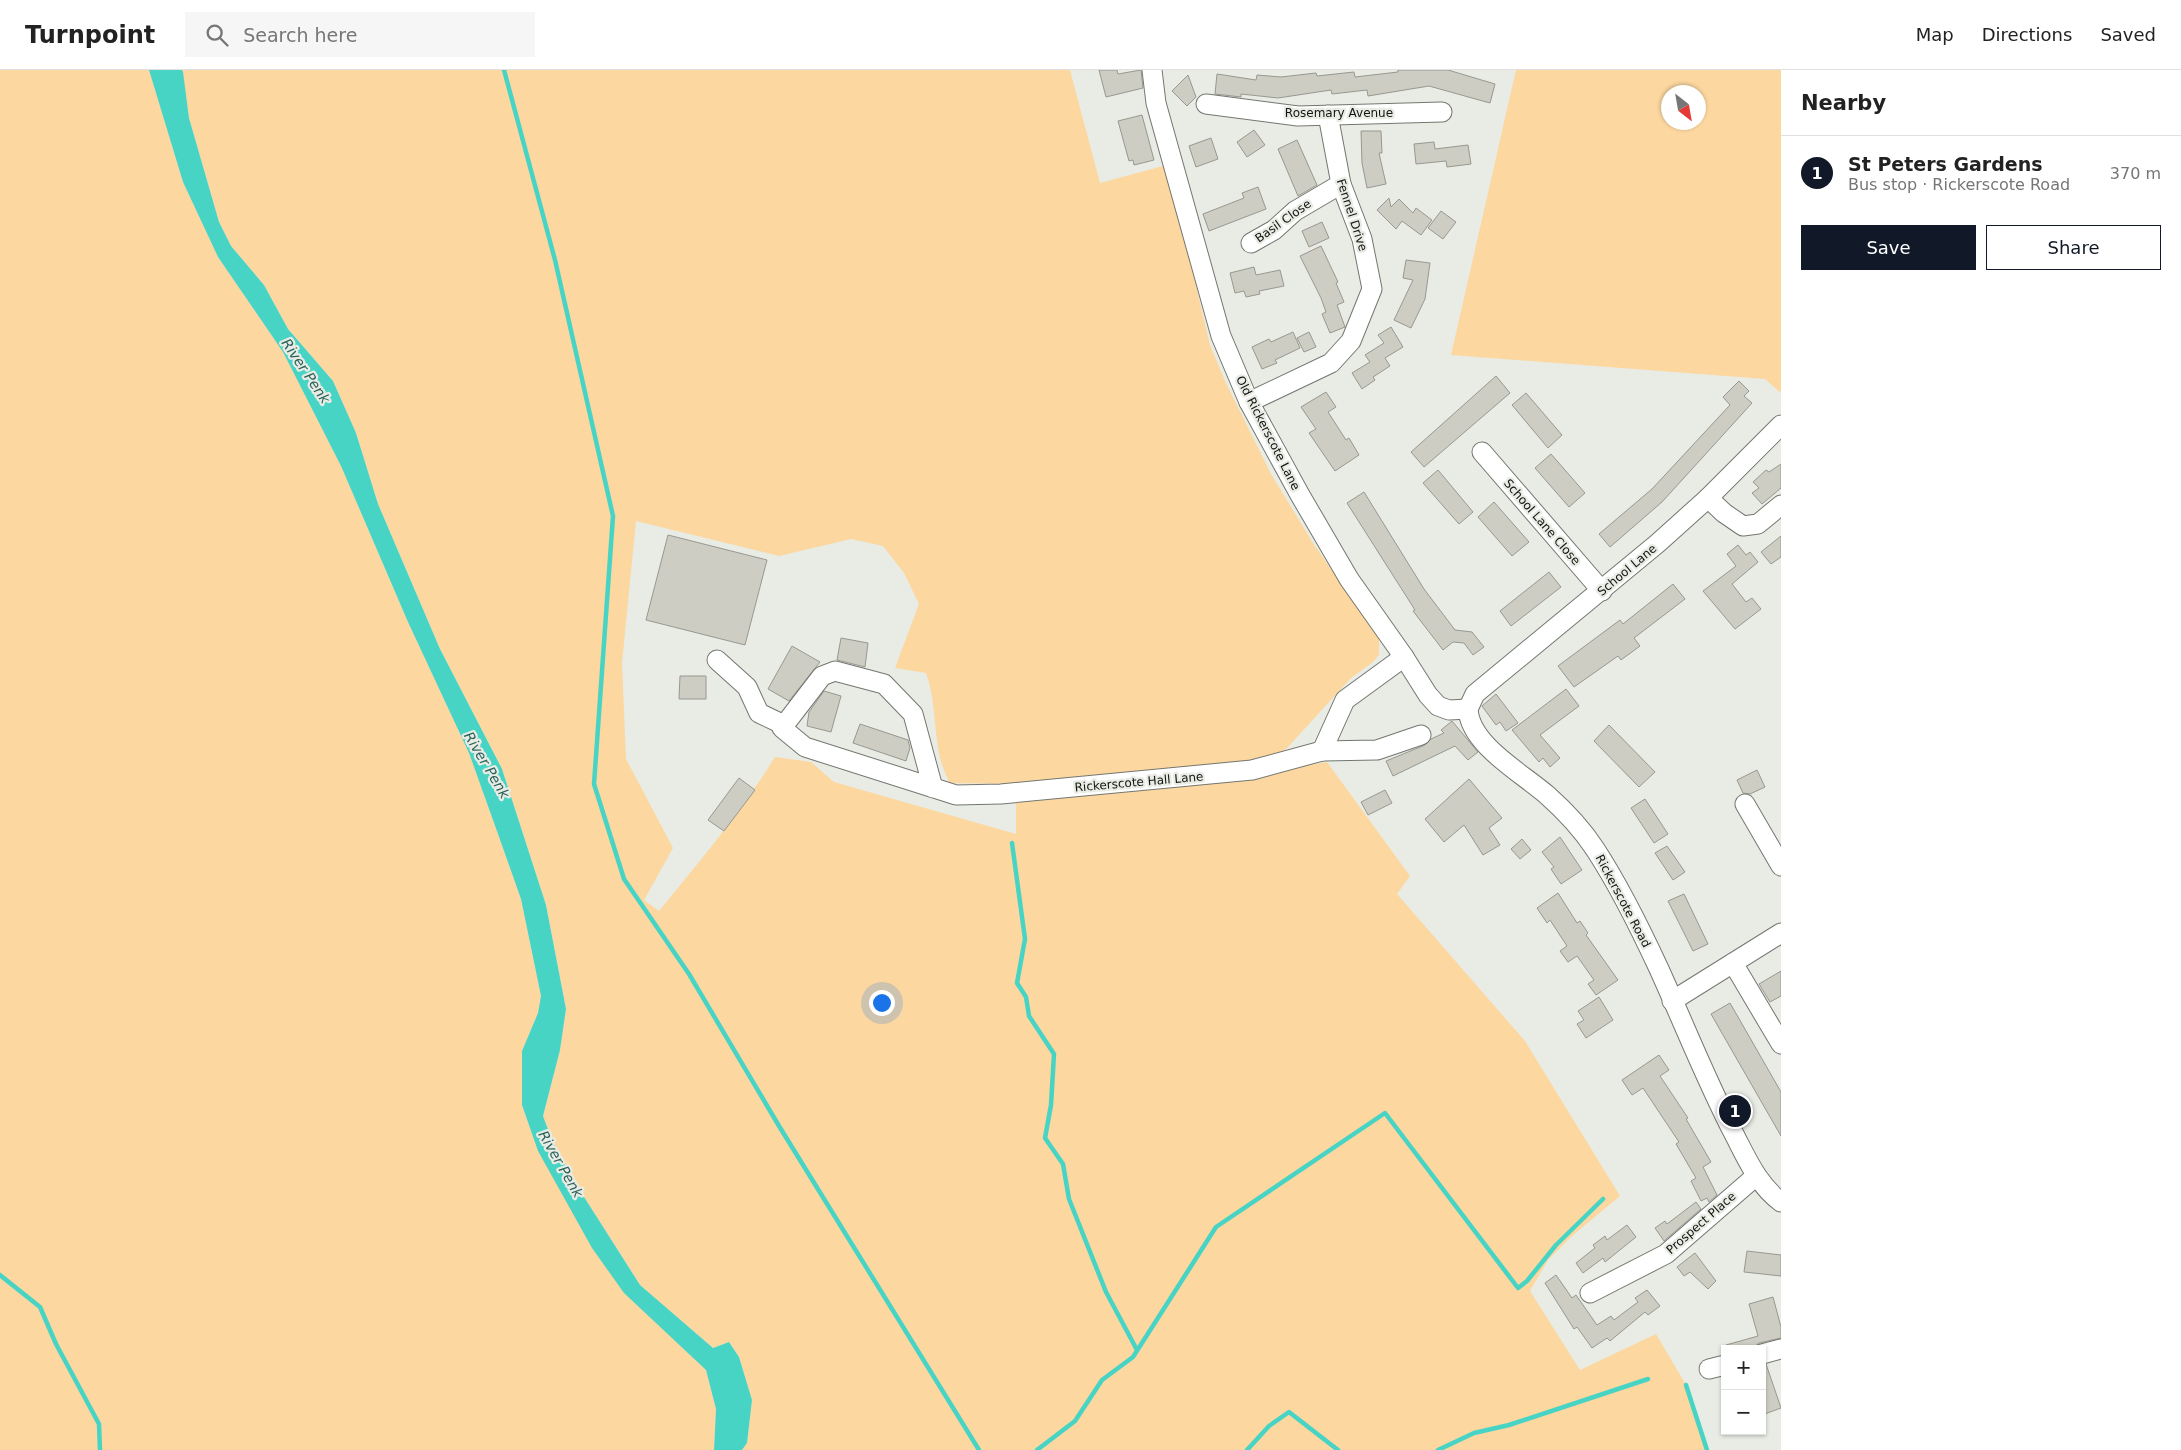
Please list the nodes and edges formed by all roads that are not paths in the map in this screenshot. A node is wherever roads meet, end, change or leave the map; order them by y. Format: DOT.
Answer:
graph roads {
  1 [pos="1152,70"];
  2 [pos="1206,104"];
  3 [pos="1442,112"];
  4 [pos="1328,115"];
  5 [pos="1341,184"];
  6 [pos="1251,243"];
  7 [pos="1249,402"];
  8 [pos="1781,425"];
  9 [pos="1482,452"];
  10 [pos="1708,498"];
  11 [pos="1781,505"];
  12 [pos="1602,591"];
  13 [pos="1404,657"];
  14 [pos="717,660"];
  15 [pos="1468,709"];
  16 [pos="784,725"];
  17 [pos="1421,735"];
  18 [pos="1322,751"];
  19 [pos="934,788"];
  20 [pos="1744,804"];
  21 [pos="1781,866"];
  22 [pos="1781,933"];
  23 [pos="1733,963"];
  24 [pos="1672,1001"];
  25 [pos="1781,1044"];
  26 [pos="1756,1176"];
  27 [pos="1781,1202"];
  28 [pos="1590,1293"];
  29 [pos="1781,1349"];
  30 [pos="1766,1353"];
  1 -- 7 [label="street, Old Rickerscote Lane"];
  2 -- 4 [label="street, Rosemary Avenue"];
  3 -- 4 [label="street, Rosemary Avenue"];
  4 -- 5 [label="street, Fennel Drive"];
  5 -- 6 [label="street, Basil Close"];
  5 -- 7 [label="street, Fennel Drive"];
  7 -- 13 [label="street, Old Rickerscote Lane"];
  8 -- 10 [label="street, School Lane"];
  9 -- 12 [label="street, School Lane Close"];
  10 -- 11 [label="street"];
  10 -- 12 [label="street, School Lane"];
  12 -- 15 [label="street, School Lane"];
  13 -- 15 [label="street"];
  13 -- 18 [label="street"];
  14 -- 16 [label="street"];
  15 -- 24 [label="street, Rickerscote Road"];
  16 -- 19 [label="street, Rickerscote Hall Lane"];
  16 -- 19 [label="street"];
  17 -- 18 [label="street, Rickerscote Hall Lane"];
  18 -- 19 [label="street, Rickerscote Hall Lane"];
  20 -- 21 [label="street"];
  22 -- 23 [label="street"];
  23 -- 24 [label="street"];
  23 -- 25 [label="street"];
  24 -- 26 [label="street, Rickerscote Road"];
  26 -- 27 [label="street, Rickerscote Road"];
  26 -- 28 [label="street, Prospect Place"];
  29 -- 30 [label="street"];
}
